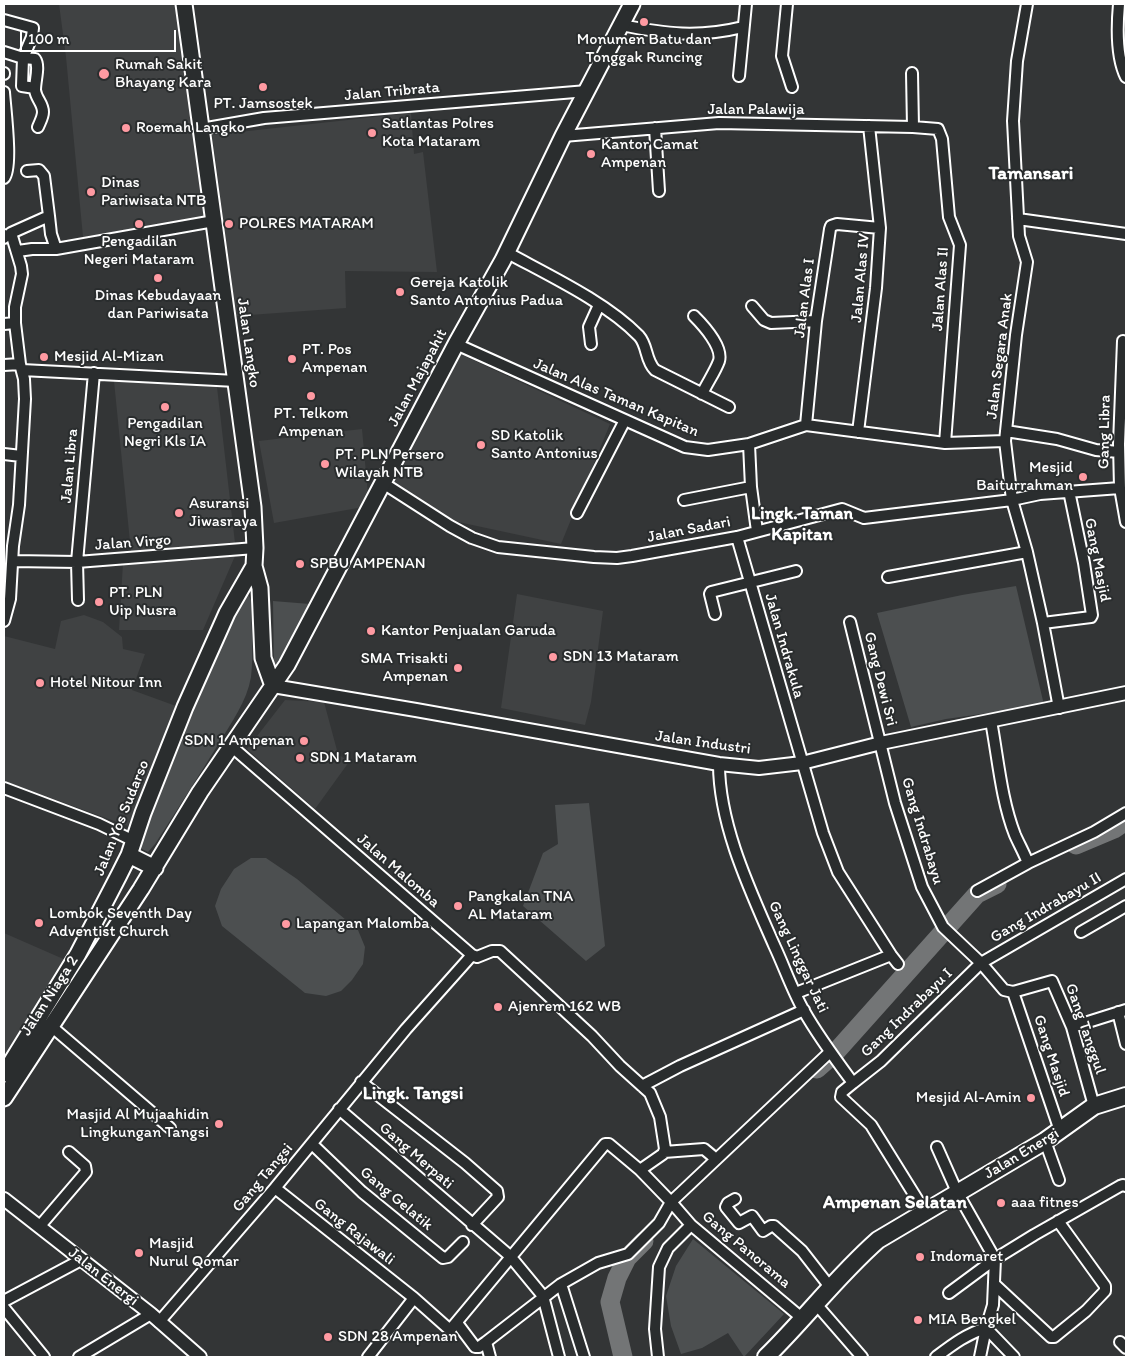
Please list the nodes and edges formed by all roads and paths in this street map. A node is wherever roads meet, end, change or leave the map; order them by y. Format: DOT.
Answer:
graph roads {
  1 [pos="184,4"];
  2 [pos="632,4"];
  3 [pos="746,4"];
  4 [pos="787,4"];
  5 [pos="1027,4"];
  6 [pos="1119,4"];
  7 [pos="4,20"];
  8 [pos="621,25"];
  9 [pos="743,27"];
  10 [pos="4,52"];
  11 [pos="4,56"];
  12 [pos="23,58"];
  13 [pos="912,73"];
  14 [pos="739,76"];
  15 [pos="1126,77"];
  16 [pos="792,87"];
  17 [pos="35,88"];
  18 [pos="4,92"];
  19 [pos="587,92"];
  20 [pos="869,126"];
  21 [pos="913,126"];
  22 [pos="38,127"];
  23 [pos="655,128"];
  24 [pos="201,129"];
  25 [pos="563,136"];
  26 [pos="942,139"];
  27 [pos="27,171"];
  28 [pos="4,178"];
  29 [pos="659,191"];
  30 [pos="49,216"];
  31 [pos="1018,219"];
  32 [pos="214,221"];
  33 [pos="880,228"];
  34 [pos="1126,234"];
  35 [pos="6,236"];
  36 [pos="56,249"];
  37 [pos="18,251"];
  38 [pos="506,252"];
  39 [pos="599,304"];
  40 [pos="752,306"];
  41 [pos="694,316"];
  42 [pos="816,321"];
  43 [pos="15,323"];
  44 [pos="4,324"];
  45 [pos="1123,341"];
  46 [pos="456,344"];
  47 [pos="591,344"];
  48 [pos="4,365"];
  49 [pos="21,367"];
  50 [pos="94,373"];
  51 [pos="236,381"];
  52 [pos="702,394"];
  53 [pos="729,407"];
  54 [pos="625,420"];
  55 [pos="806,425"];
  56 [pos="858,432"];
  57 [pos="1006,436"];
  58 [pos="945,443"];
  59 [pos="749,444"];
  60 [pos="1119,452"];
  61 [pos="4,454"];
  62 [pos="21,456"];
  63 [pos="383,483"];
  64 [pos="751,487"];
  65 [pos="1120,488"];
  66 [pos="1069,491"];
  67 [pos="684,500"];
  68 [pos="1012,500"];
  69 [pos="577,513"];
  70 [pos="1126,522"];
  71 [pos="757,531"];
  72 [pos="737,537"];
  73 [pos="255,548"];
  74 [pos="1027,552"];
  75 [pos="12,562"];
  76 [pos="77,562"];
  77 [pos="254,566"];
  78 [pos="796,571"];
  79 [pos="888,577"];
  80 [pos="8,582"];
  81 [pos="750,582"];
  82 [pos="78,600"];
  83 [pos="715,614"];
  84 [pos="4,621"];
  85 [pos="850,622"];
  86 [pos="1044,623"];
  87 [pos="273,686"];
  88 [pos="1126,693"];
  89 [pos="1059,708"];
  90 [pos="991,721"];
  91 [pos="881,743"];
  92 [pos="231,746"];
  93 [pos="802,762"];
  94 [pos="719,764"];
  95 [pos="4,788"];
  96 [pos="1126,813"];
  97 [pos="131,848"];
  98 [pos="1028,863"];
  99 [pos="155,868"];
  100 [pos="1126,879"];
  101 [pos="977,892"];
  102 [pos="1126,906"];
  103 [pos="1081,932"];
  104 [pos="472,955"];
  105 [pos="891,956"];
  106 [pos="981,963"];
  107 [pos="898,964"];
  108 [pos="1009,991"];
  109 [pos="796,993"];
  110 [pos="804,1010"];
  111 [pos="1122,1012"];
  112 [pos="51,1026"];
  113 [pos="1072,1027"];
  114 [pos="1126,1044"];
  115 [pos="832,1054"];
  116 [pos="4,1074"];
  117 [pos="361,1082"];
  118 [pos="853,1083"];
  119 [pos="642,1086"];
  120 [pos="1126,1096"];
  121 [pos="4,1098"];
  122 [pos="1094,1106"];
  123 [pos="339,1109"];
  124 [pos="170,1128"];
  125 [pos="1060,1131"];
  126 [pos="1045,1141"];
  127 [pos="312,1144"];
  128 [pos="937,1147"];
  129 [pos="70,1152"];
  130 [pos="664,1152"];
  131 [pos="716,1159"];
  132 [pos="640,1170"];
  133 [pos="1059,1180"];
  134 [pos="1126,1186"];
  135 [pos="275,1188"];
  136 [pos="958,1192"];
  137 [pos="4,1199"];
  138 [pos="735,1199"];
  139 [pos="674,1205"];
  140 [pos="925,1212"];
  141 [pos="1058,1221"];
  142 [pos="472,1225"];
  143 [pos="691,1226"];
  144 [pos="40,1227"];
  145 [pos="463,1242"];
  146 [pos="510,1256"];
  147 [pos="995,1259"];
  148 [pos="81,1260"];
  149 [pos="561,1284"];
  150 [pos="994,1284"];
  151 [pos="830,1286"];
  152 [pos="949,1293"];
  153 [pos="543,1296"];
  154 [pos="414,1298"];
  155 [pos="4,1301"];
  156 [pos="816,1304"];
  157 [pos="4,1308"];
  158 [pos="155,1318"];
  159 [pos="803,1319"];
  160 [pos="457,1323"];
  161 [pos="986,1328"];
  162 [pos="486,1342"];
  163 [pos="44,1357"];
  164 [pos="80,1357"];
  165 [pos="200,1357"];
  166 [pos="368,1357"];
  167 [pos="490,1357"];
  168 [pos="558,1357"];
  169 [pos="584,1357"];
  170 [pos="658,1357"];
  171 [pos="766,1357"];
  172 [pos="862,1357"];
  173 [pos="936,1357"];
  174 [pos="980,1357"];
  175 [pos="1014,1357"];
  1 -- 24 [label="main road, Jalan Langko"];
  2 -- 8 [label="main road, Jalan Majapahit"];
  3 -- 9 [label="street"];
  4 -- 16 [label="street"];
  5 -- 31 [label="street, Jalan Segara Anak"];
  6 -- 15 [label="street"];
  7 -- 12 [label="street"];
  8 -- 9 [label="street"];
  8 -- 19 [label="main road, Jalan Majapahit"];
  9 -- 14 [label="street"];
  10 -- 11 [label="street"];
  10 -- 12 [label="street"];
  12 -- 17 [label="street"];
  12 -- 17 [label="street"];
  13 -- 21 [label="street"];
  17 -- 22 [label="street"];
  18 -- 28 [label="street"];
  19 -- 24 [label="street, Jalan Tribrata"];
  19 -- 25 [label="main road, Jalan Majapahit"];
  20 -- 21 [label="street, Jalan Palawija"];
  20 -- 23 [label="street, Jalan Palawija"];
  20 -- 33 [label="street, Jalan Alas IV"];
  21 -- 26 [label="street, Jalan Palawija"];
  23 -- 25 [label="street, Jalan Palawija"];
  23 -- 29 [label="street"];
  24 -- 32 [label="main road, Jalan Langko"];
  25 -- 38 [label="main road, Jalan Majapahit"];
  26 -- 58 [label="street, Jalan Alas II"];
  27 -- 30 [label="street"];
  30 -- 35 [label="street"];
  30 -- 36 [label="street"];
  31 -- 34 [label="street"];
  31 -- 57 [label="street, Jalan Segara Anak"];
  32 -- 36 [label="street"];
  32 -- 51 [label="main road, Jalan Langko"];
  33 -- 42 [label="street, Jalan Alas I"];
  33 -- 56 [label="street, Jalan Alas IV"];
  35 -- 37 [label="street"];
  36 -- 37 [label="street"];
  37 -- 43 [label="street"];
  38 -- 39 [label="street"];
  38 -- 46 [label="main road, Jalan Majapahit"];
  39 -- 47 [label="street"];
  39 -- 52 [label="street"];
  40 -- 42 [label="street"];
  41 -- 52 [label="street"];
  42 -- 55 [label="street, Jalan Alas I"];
  43 -- 44 [label="street"];
  43 -- 49 [label="street"];
  45 -- 60 [label="street, Gang Libra"];
  46 -- 54 [label="street, Jalan Alas Taman Kapitan"];
  46 -- 63 [label="main road, Jalan Majapahit"];
  48 -- 49 [label="street"];
  49 -- 50 [label="street"];
  49 -- 62 [label="street"];
  50 -- 51 [label="street"];
  50 -- 76 [label="street, Jalan Libra"];
  51 -- 73 [label="main road, Jalan Langko"];
  52 -- 53 [label="street"];
  54 -- 59 [label="street, Jalan Alas Taman Kapitan"];
  54 -- 69 [label="street"];
  55 -- 56 [label="street, Jalan Alas Taman Kapitan"];
  55 -- 59 [label="street, Jalan Alas Taman Kapitan"];
  56 -- 58 [label="street, Jalan Alas Taman Kapitan"];
  57 -- 58 [label="street, Jalan Alas Taman Kapitan"];
  57 -- 60 [label="street"];
  57 -- 68 [label="street, Jalan Segara Anak"];
  59 -- 64 [label="street"];
  60 -- 65 [label="street, Gang Libra"];
  61 -- 62 [label="street"];
  62 -- 75 [label="street"];
  63 -- 72 [label="street, Jalan Sadari"];
  63 -- 87 [label="main road, Jalan Majapahit"];
  64 -- 67 [label="street"];
  64 -- 71 [label="street"];
  65 -- 66 [label="street"];
  65 -- 70 [label="street, Gang Libra"];
  66 -- 68 [label="street"];
  66 -- 86 [label="street, Gang Masjid"];
  68 -- 71 [label="street, Jalan Sadari"];
  68 -- 74 [label="street, Jalan Segara Anak"];
  71 -- 72 [label="street, Jalan Sadari"];
  72 -- 81 [label="street, Jalan Indrakula"];
  73 -- 76 [label="street, Jalan Virgo"];
  73 -- 77 [label="main road, Jalan Langko"];
  74 -- 79 [label="street"];
  74 -- 86 [label="street, Jalan Segara Anak"];
  75 -- 76 [label="street, Jalan Virgo"];
  75 -- 80 [label="street"];
  76 -- 82 [label="street, Jalan Libra"];
  77 -- 87 [label="main road, Jalan Langko"];
  77 -- 97 [label="main road, Jalan Yos Sudarso"];
  78 -- 81 [label="street"];
  80 -- 84 [label="street"];
  81 -- 83 [label="street"];
  81 -- 93 [label="street, Jalan Indrakula"];
  85 -- 91 [label="street, Gang Dewi Sri"];
  86 -- 89 [label="street, Jalan Segara Anak"];
  87 -- 92 [label="main road"];
  87 -- 94 [label="street, Jalan Industri"];
  88 -- 89 [label="street, Jalan Industri"];
  89 -- 90 [label="street, Jalan Industri"];
  90 -- 91 [label="street, Jalan Industri"];
  90 -- 98 [label="street"];
  91 -- 93 [label="street, Jalan Industri"];
  91 -- 106 [label="street, Gang Indrabayu"];
  92 -- 99 [label="main road"];
  92 -- 104 [label="street, Jalan Malomba"];
  93 -- 94 [label="street, Jalan Industri"];
  93 -- 105 [label="street, Jalan Indrakula"];
  94 -- 109 [label="street, Gang Linggar Jati"];
  95 -- 97 [label="street"];
  96 -- 98 [label="street"];
  97 -- 99 [label="main road"];
  97 -- 116 [label="main road, Jalan Yos Sudarso"];
  98 -- 101 [label="street"];
  99 -- 112 [label="main road, Jalan Niaga 2"];
  100 -- 106 [label="street, Gang Indrabayu II"];
  102 -- 103 [label="street"];
  104 -- 117 [label="street"];
  104 -- 119 [label="street"];
  105 -- 107 [label="street, Jalan Indrakula"];
  105 -- 109 [label="street"];
  106 -- 108 [label="street, Gang Indrabayu"];
  106 -- 118 [label="street, Gang Indrabayu I"];
  108 -- 113 [label="street, Gang Tanggul"];
  108 -- 125 [label="street, Gang Masjid"];
  109 -- 110 [label="street, Gang Linggar Jati"];
  110 -- 115 [label="street, Gang Linggar Jati"];
  110 -- 119 [label="street"];
  111 -- 113 [label="street"];
  111 -- 114 [label="street"];
  112 -- 121 [label="main road, Jalan Niaga 2"];
  112 -- 124 [label="street"];
  113 -- 122 [label="street, Gang Tanggul"];
  115 -- 118 [label="street, Gang Linggar Jati"];
  115 -- 131 [label="street"];
  117 -- 123 [label="street"];
  117 -- 142 [label="street"];
  118 -- 140 [label="street"];
  119 -- 130 [label="street"];
  120 -- 122 [label="highway, Jalan Energi"];
  122 -- 125 [label="highway, Jalan Energi"];
  123 -- 127 [label="street"];
  123 -- 142 [label="street, Gang Merpati"];
  125 -- 126 [label="highway, Jalan Energi"];
  126 -- 133 [label="street"];
  126 -- 136 [label="highway, Jalan Energi"];
  127 -- 135 [label="street, Gang Tangsi"];
  127 -- 145 [label="street, Gang Gelatik"];
  128 -- 136 [label="street"];
  129 -- 144 [label="street"];
  130 -- 131 [label="street"];
  130 -- 132 [label="street"];
  131 -- 139 [label="street"];
  132 -- 139 [label="street, Gang Panorama"];
  132 -- 146 [label="street, Gang Panorama"];
  134 -- 141 [label="street"];
  135 -- 154 [label="street, Gang Rajawali"];
  135 -- 158 [label="street, Gang Tangsi"];
  136 -- 140 [label="highway, Jalan Energi"];
  136 -- 147 [label="street"];
  137 -- 144 [label="street, Jalan Energi"];
  138 -- 151 [label="street"];
  139 -- 143 [label="street, Gang Panorama"];
  139 -- 149 [label="street"];
  140 -- 151 [label="highway, Jalan Energi"];
  141 -- 147 [label="street"];
  141 -- 150 [label="street"];
  142 -- 146 [label="street, Gang Merpati"];
  143 -- 159 [label="street, Gang Panorama"];
  143 -- 170 [label="street"];
  144 -- 148 [label="street, Jalan Energi"];
  146 -- 153 [label="street, Gang Merpati"];
  146 -- 160 [label="street"];
  147 -- 150 [label="street"];
  147 -- 152 [label="street"];
  148 -- 155 [label="street"];
  148 -- 158 [label="street, Jalan Energi"];
  149 -- 153 [label="street"];
  149 -- 169 [label="street"];
  150 -- 161 [label="street"];
  151 -- 156 [label="highway, Jalan Energi"];
  153 -- 162 [label="street"];
  153 -- 168 [label="street"];
  154 -- 160 [label="street, Gang Rajawali"];
  154 -- 166 [label="street"];
  156 -- 159 [label="highway, Jalan Energi"];
  156 -- 172 [label="street"];
  157 -- 163 [label="street"];
  158 -- 164 [label="street, Gang Tangsi"];
  158 -- 165 [label="street, Jalan Energi"];
  159 -- 171 [label="highway, Jalan Energi"];
  160 -- 162 [label="street"];
  161 -- 173 [label="street"];
  161 -- 174 [label="street"];
  161 -- 175 [label="street"];
  162 -- 167 [label="street"];
}
